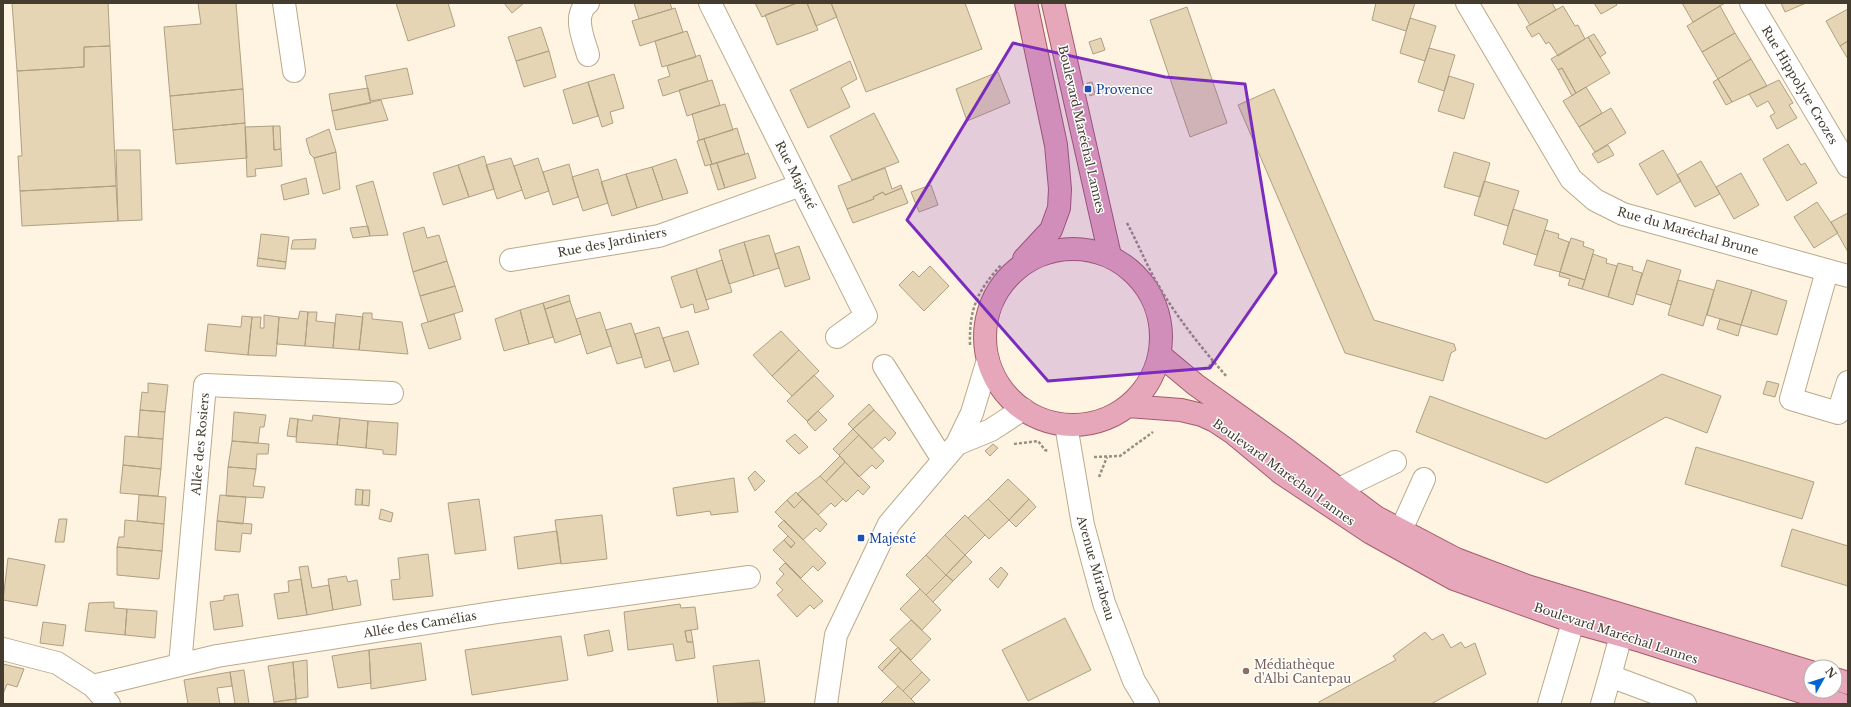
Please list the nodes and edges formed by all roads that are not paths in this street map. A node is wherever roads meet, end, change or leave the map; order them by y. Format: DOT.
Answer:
graph roads {
  1 [pos="284,3"];
  2 [pos="588,3"];
  3 [pos="710,3"];
  4 [pos="1026,3"];
  5 [pos="1053,3"];
  6 [pos="1467,3"];
  7 [pos="1751,3"];
  8 [pos="588,55"];
  9 [pos="294,71"];
  10 [pos="1848,166"];
  11 [pos="801,185"];
  12 [pos="1110,256"];
  13 [pos="511,260"];
  14 [pos="1014,270"];
  15 [pos="1838,273"];
  16 [pos="837,337"];
  17 [pos="1160,355"];
  18 [pos="988,360"];
  19 [pos="884,366"];
  20 [pos="1848,382"];
  21 [pos="392,393"];
  22 [pos="1128,406"];
  23 [pos="1023,409"];
  24 [pos="1066,425"];
  25 [pos="950,452"];
  26 [pos="1395,462"];
  27 [pos="1424,479"];
  28 [pos="1339,489"];
  29 [pos="1401,530"];
  30 [pos="749,577"];
  31 [pos="1573,622"];
  32 [pos="1621,635"];
  33 [pos="3,649"];
  34 [pos="180,665"];
  35 [pos="1803,670"];
  36 [pos="1610,676"];
  37 [pos="93,686"];
  38 [pos="110,704"];
  39 [pos="826,704"];
  40 [pos="1148,704"];
  41 [pos="1548,704"];
  42 [pos="1602,704"];
  43 [pos="1685,704"];
  44 [pos="1840,704"];
  1 -- 9 [label="street"];
  2 -- 8 [label="street"];
  3 -- 11 [label="street, Rue Majesté"];
  4 -- 14 [label="main road"];
  5 -- 12 [label="main road, Boulevard Maréchal Lannes"];
  6 -- 15 [label="street, Rue du Maréchal Brune"];
  7 -- 10 [label="street, Rue Hippolyte Crozes"];
  11 -- 13 [label="street, Rue des Jardiniers"];
  11 -- 16 [label="street, Rue Majesté"];
  12 -- 14 [label="main road"];
  12 -- 17 [label="main road"];
  14 -- 18 [label="main road"];
  15 -- 20 [label="street"];
  17 -- 22 [label="main road"];
  17 -- 28 [label="main road, Boulevard Maréchal Lannes"];
  18 -- 23 [label="main road"];
  18 -- 25 [label="street"];
  19 -- 25 [label="street"];
  21 -- 34 [label="street, Allée des Rosiers"];
  22 -- 24 [label="main road"];
  22 -- 31 [label="main road, Boulevard Maréchal Lannes"];
  23 -- 24 [label="main road"];
  23 -- 25 [label="street"];
  24 -- 40 [label="street, Avenue Mirabeau"];
  25 -- 39 [label="street"];
  26 -- 28 [label="street"];
  27 -- 29 [label="street"];
  28 -- 29 [label="main road, Boulevard Maréchal Lannes"];
  29 -- 35 [label="main road, Boulevard Maréchal Lannes"];
  30 -- 34 [label="street, Allée des Camélias"];
  31 -- 32 [label="main road, Boulevard Maréchal Lannes"];
  31 -- 41 [label="street"];
  32 -- 36 [label="street"];
  32 -- 44 [label="main road, Boulevard Maréchal Lannes"];
  33 -- 37 [label="street"];
  34 -- 37 [label="street, Allée des Camélias"];
  36 -- 42 [label="street"];
  36 -- 43 [label="street"];
  37 -- 38 [label="street"];
}
